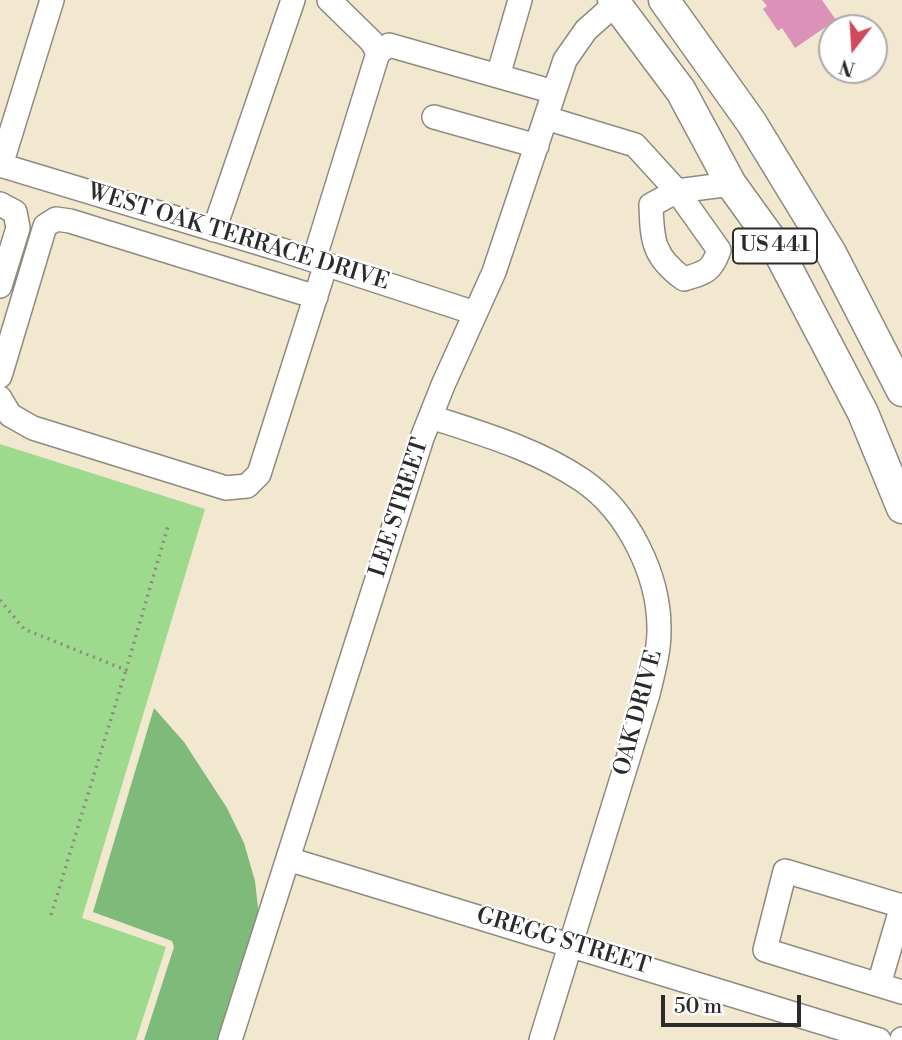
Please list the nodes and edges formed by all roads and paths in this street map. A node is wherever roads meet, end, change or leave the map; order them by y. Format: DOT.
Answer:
graph roads {
  1 [pos="52,0"];
  2 [pos="293,0"];
  3 [pos="329,0"];
  4 [pos="520,0"];
  5 [pos="664,0"];
  6 [pos="616,1"];
  7 [pos="377,53"];
  8 [pos="498,76"];
  9 [pos="554,92"];
  10 [pos="434,117"];
  11 [pos="546,118"];
  12 [pos="537,146"];
  13 [pos="0,165"];
  14 [pos="28,174"];
  15 [pos="732,184"];
  16 [pos="80,190"];
  17 [pos="7,208"];
  18 [pos="70,221"];
  19 [pos="214,230"];
  20 [pos="320,262"];
  21 [pos="0,286"];
  22 [pos="316,298"];
  23 [pos="475,313"];
  24 [pos="0,376"];
  25 [pos="902,391"];
  26 [pos="0,398"];
  27 [pos="430,417"];
  28 [pos="902,508"];
  29 [pos="168,526"];
  30 [pos="0,600"];
  31 [pos="126,670"];
  32 [pos="288,859"];
  33 [pos="902,906"];
  34 [pos="51,915"];
  35 [pos="570,944"];
  36 [pos="879,984"];
  37 [pos="902,992"];
  38 [pos="230,1040"];
  39 [pos="541,1040"];
  40 [pos="879,1040"];
  1 -- 13 [label="street"];
  2 -- 19 [label="street"];
  3 -- 7 [label="street"];
  4 -- 8 [label="street"];
  5 -- 25 [label="main road, US 441"];
  6 -- 9 [label="street, LEE STREET"];
  6 -- 15 [label="main road, US 441"];
  7 -- 8 [label="street"];
  7 -- 20 [label="street"];
  8 -- 9 [label="street"];
  9 -- 11 [label="street, LEE STREET"];
  10 -- 12 [label="street"];
  11 -- 12 [label="street, LEE STREET"];
  11 -- 15 [label="street"];
  12 -- 23 [label="street, LEE STREET"];
  13 -- 14 [label="street, WEST OAK TERRACE DRIVE"];
  14 -- 16 [label="street, WEST OAK TERRACE DRIVE"];
  14 -- 17 [label="street"];
  15 -- 28 [label="main road, US 441"];
  16 -- 18 [label="street"];
  16 -- 19 [label="street, WEST OAK TERRACE DRIVE"];
  17 -- 21 [label="street"];
  18 -- 22 [label="street"];
  18 -- 24 [label="street"];
  19 -- 20 [label="street, WEST OAK TERRACE DRIVE"];
  20 -- 22 [label="street"];
  20 -- 23 [label="street, WEST OAK TERRACE DRIVE"];
  22 -- 26 [label="street"];
  23 -- 27 [label="street, LEE STREET"];
  27 -- 32 [label="street, LEE STREET"];
  27 -- 35 [label="street, OAK DRIVE"];
  29 -- 31 [label="path"];
  30 -- 31 [label="path"];
  31 -- 34 [label="path"];
  32 -- 35 [label="street, GREGG STREET"];
  32 -- 38 [label="street, LEE STREET"];
  33 -- 36 [label="street"];
  33 -- 36 [label="street"];
  35 -- 39 [label="street, OAK DRIVE"];
  35 -- 40 [label="street, GREGG STREET"];
  36 -- 37 [label="street"];
}
